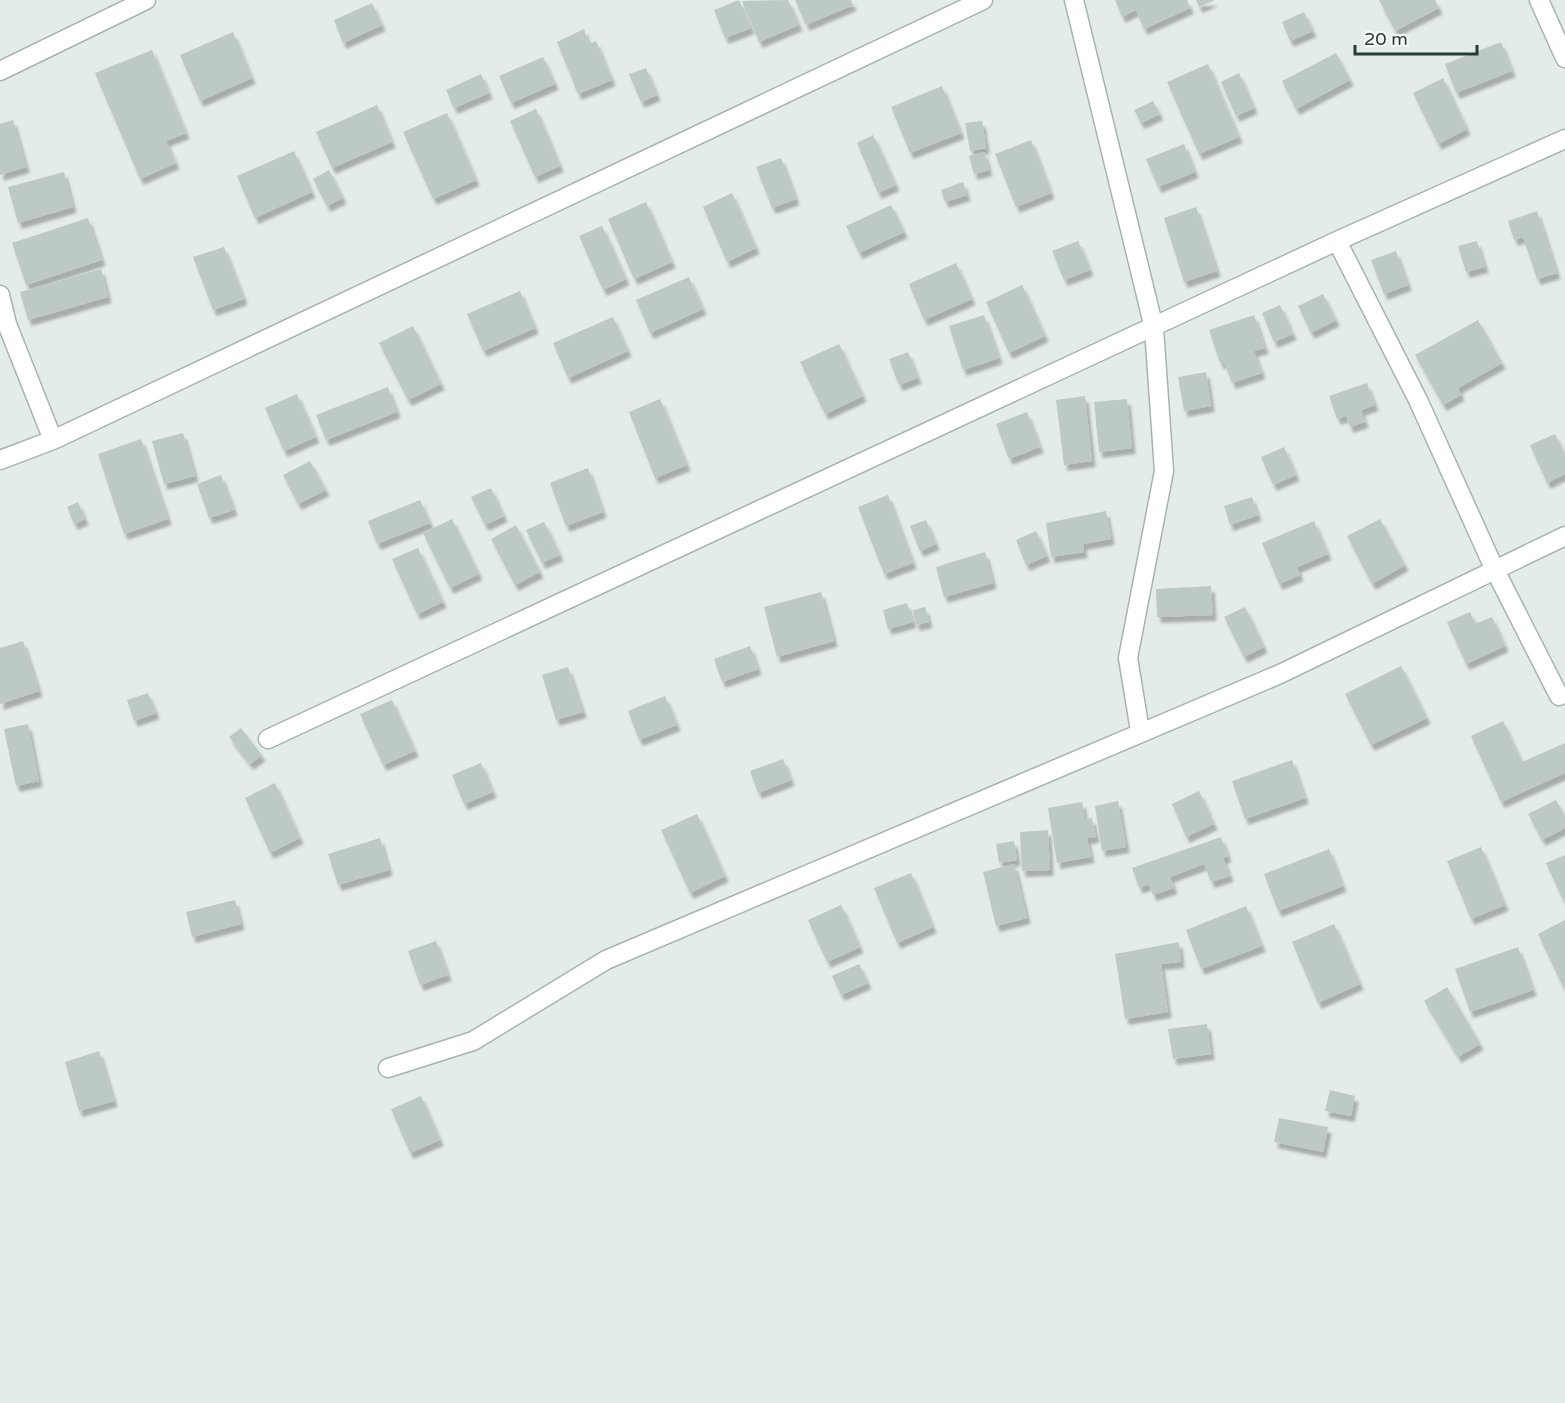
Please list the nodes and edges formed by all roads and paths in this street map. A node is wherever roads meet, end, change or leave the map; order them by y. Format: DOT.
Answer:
graph roads {
  1 [pos="146,0"];
  2 [pos="983,0"];
  3 [pos="1074,0"];
  4 [pos="1539,0"];
  5 [pos="1565,58"];
  6 [pos="0,71"];
  7 [pos="1565,139"];
  8 [pos="1337,241"];
  9 [pos="0,295"];
  10 [pos="1154,328"];
  11 [pos="53,440"];
  12 [pos="0,460"];
  13 [pos="1565,536"];
  14 [pos="1494,568"];
  15 [pos="1560,696"];
  16 [pos="1140,731"];
  17 [pos="268,739"];
  18 [pos="388,1068"];
  1 -- 6 [label="street"];
  2 -- 11 [label="street"];
  3 -- 10 [label="street"];
  4 -- 5 [label="street"];
  7 -- 8 [label="street"];
  8 -- 10 [label="street"];
  8 -- 14 [label="street"];
  9 -- 11 [label="street"];
  10 -- 16 [label="street"];
  10 -- 17 [label="street"];
  11 -- 12 [label="street"];
  13 -- 14 [label="street"];
  14 -- 15 [label="street"];
  14 -- 16 [label="street"];
  16 -- 18 [label="street"];
}
